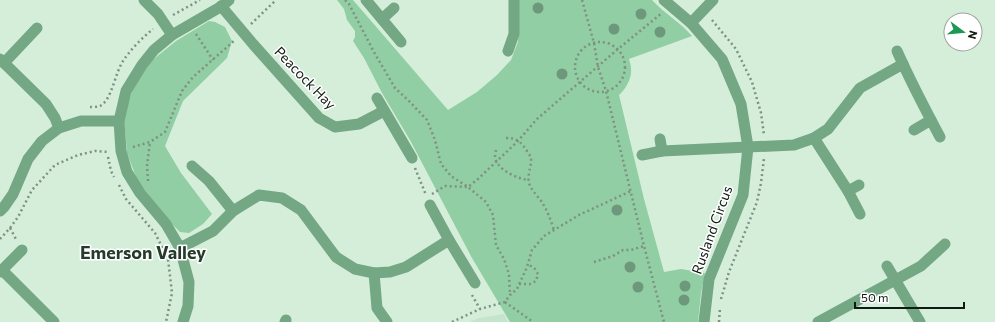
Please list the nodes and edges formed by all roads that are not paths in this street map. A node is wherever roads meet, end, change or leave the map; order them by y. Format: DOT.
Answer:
graph roads {
  1 [pos="144,0"];
  2 [pos="366,0"];
  3 [pos="514,0"];
  4 [pos="713,0"];
  5 [pos="225,3"];
  6 [pos="668,3"];
  7 [pos="394,8"];
  8 [pos="382,19"];
  9 [pos="692,23"];
  10 [pos="37,28"];
  11 [pos="172,35"];
  12 [pos="401,42"];
  13 [pos="508,50"];
  14 [pos="897,51"];
  15 [pos="2,61"];
  16 [pos="903,64"];
  17 [pos="377,98"];
  18 [pos="384,111"];
  19 [pos="931,120"];
  20 [pos="119,121"];
  21 [pos="59,128"];
  22 [pos="914,130"];
  23 [pos="940,137"];
  24 [pos="814,138"];
  25 [pos="660,139"];
  26 [pos="748,147"];
  27 [pos="662,151"];
  28 [pos="642,155"];
  29 [pos="412,158"];
  30 [pos="192,166"];
  31 [pos="860,185"];
  32 [pos="848,192"];
  33 [pos="430,205"];
  34 [pos="0,211"];
  35 [pos="233,211"];
  36 [pos="860,214"];
  37 [pos="449,240"];
  38 [pos="945,244"];
  39 [pos="180,248"];
  40 [pos="22,250"];
  41 [pos="887,266"];
  42 [pos="1,271"];
  43 [pos="374,273"];
  44 [pos="895,281"];
  45 [pos="476,283"];
  46 [pos="54,322"];
  47 [pos="183,322"];
  48 [pos="387,322"];
  49 [pos="704,322"];
  50 [pos="818,322"];
  51 [pos="920,322"];
  1 -- 11 [label="street"];
  2 -- 8 [label="street"];
  3 -- 13 [label="street"];
  4 -- 9 [label="street"];
  5 -- 11 [label="street"];
  5 -- 18 [label="street, Peacock Hay"];
  6 -- 9 [label="street, Rusland Circus"];
  7 -- 8 [label="street"];
  8 -- 12 [label="street"];
  9 -- 26 [label="street, Rusland Circus"];
  10 -- 15 [label="street"];
  11 -- 20 [label="street"];
  14 -- 16 [label="street"];
  15 -- 21 [label="street"];
  16 -- 19 [label="street"];
  16 -- 24 [label="street"];
  17 -- 18 [label="street"];
  18 -- 29 [label="street"];
  19 -- 22 [label="street"];
  19 -- 23 [label="street"];
  20 -- 21 [label="street"];
  20 -- 39 [label="street"];
  21 -- 34 [label="street"];
  24 -- 26 [label="street"];
  24 -- 32 [label="street"];
  25 -- 27 [label="street"];
  26 -- 27 [label="street"];
  26 -- 49 [label="street, Rusland Circus"];
  27 -- 28 [label="street"];
  30 -- 35 [label="street"];
  31 -- 32 [label="street"];
  32 -- 36 [label="street"];
  33 -- 37 [label="street"];
  35 -- 39 [label="street"];
  35 -- 43 [label="street"];
  37 -- 43 [label="street"];
  37 -- 45 [label="street"];
  38 -- 44 [label="street"];
  39 -- 47 [label="street"];
  40 -- 42 [label="street"];
  41 -- 44 [label="street"];
  42 -- 46 [label="street"];
  43 -- 48 [label="street"];
  44 -- 50 [label="street"];
  44 -- 51 [label="street"];
}
